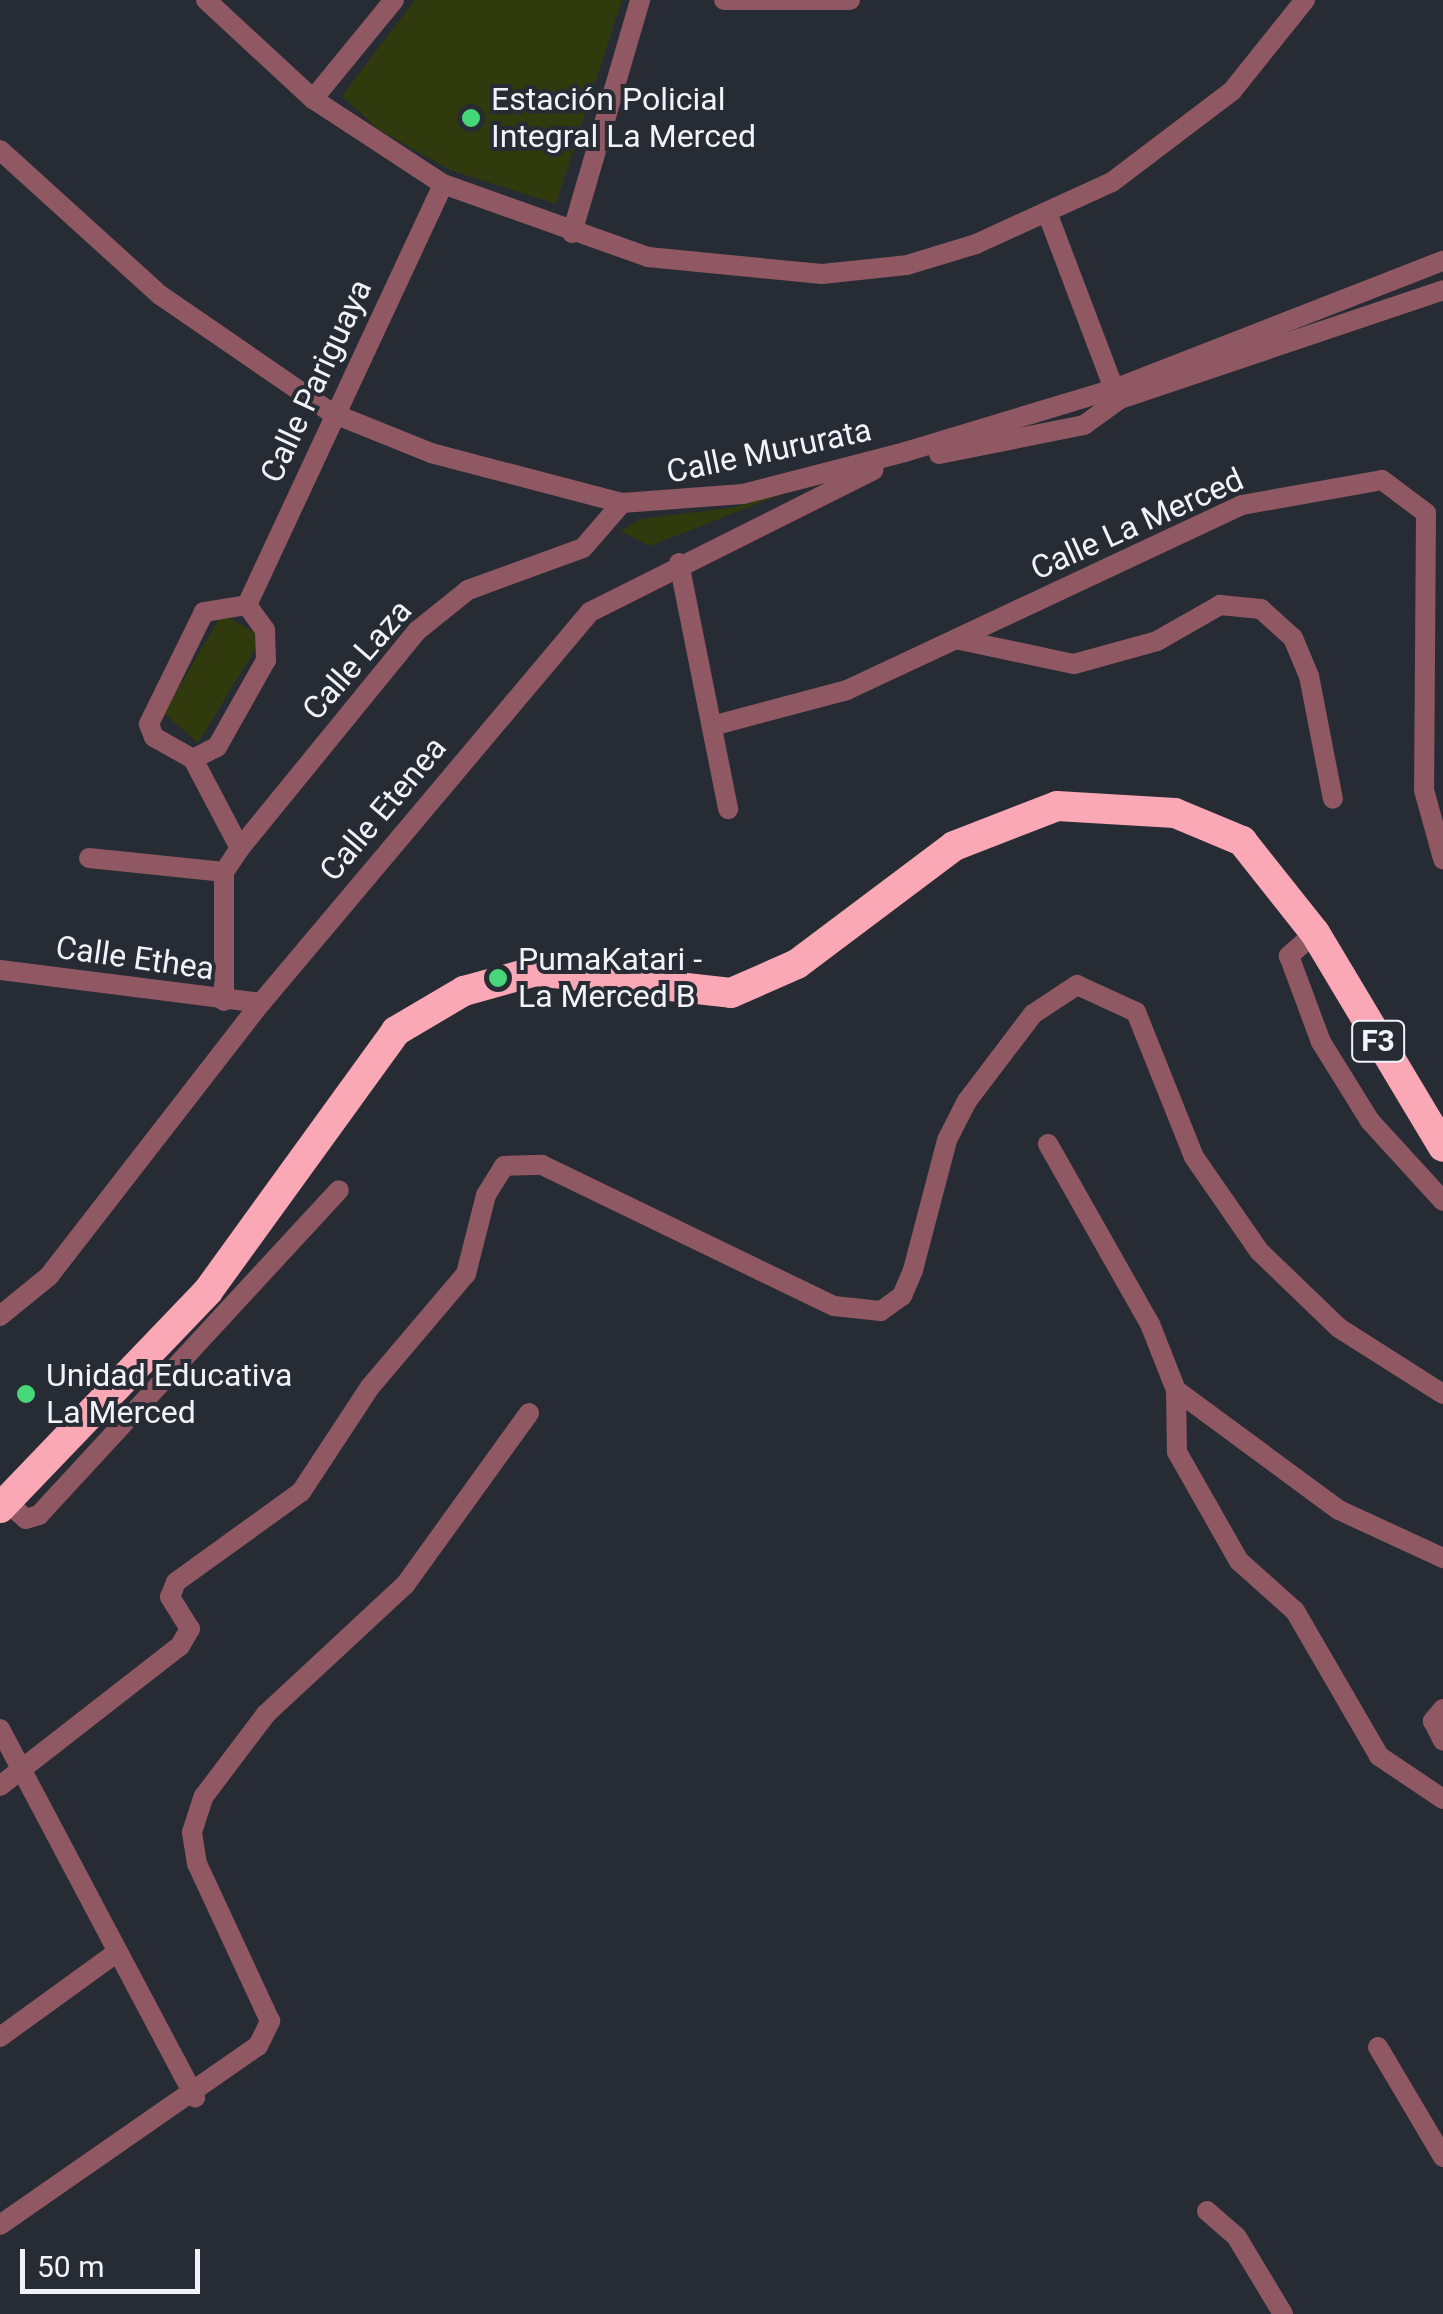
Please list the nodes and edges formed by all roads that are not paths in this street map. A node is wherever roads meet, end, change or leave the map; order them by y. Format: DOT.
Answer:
graph roads {
  1 [pos="206,0"];
  2 [pos="394,0"];
  3 [pos="640,0"];
  4 [pos="724,0"];
  5 [pos="850,0"];
  6 [pos="1305,0"];
  7 [pos="314,99"];
  8 [pos="0,150"];
  9 [pos="8,173"];
  10 [pos="443,184"];
  11 [pos="1048,215"];
  12 [pos="572,233"];
  13 [pos="1443,260"];
  14 [pos="1443,290"];
  15 [pos="1114,389"];
  16 [pos="332,412"];
  17 [pos="904,452"];
  18 [pos="877,468"];
  19 [pos="622,503"];
  20 [pos="679,563"];
  21 [pos="247,605"];
  22 [pos="960,640"];
  23 [pos="712,726"];
  24 [pos="194,759"];
  25 [pos="1333,799"];
  26 [pos="728,809"];
  27 [pos="240,848"];
  28 [pos="89,858"];
  29 [pos="1443,860"];
  30 [pos="224,872"];
  31 [pos="1315,933"];
  32 [pos="0,970"];
  33 [pos="224,1001"];
  34 [pos="261,1003"];
  35 [pos="1048,1144"];
  36 [pos="1443,1148"];
  37 [pos="339,1190"];
  38 [pos="1443,1201"];
  39 [pos="0,1316"];
  40 [pos="1176,1390"];
  41 [pos="1443,1394"];
  42 [pos="530,1413"];
  43 [pos="4,1505"];
  44 [pos="1443,1558"];
  45 [pos="1443,1708"];
  46 [pos="0,1729"];
  47 [pos="1443,1740"];
  48 [pos="24,1767"];
  49 [pos="0,1786"];
  50 [pos="1443,1799"];
  51 [pos="116,1954"];
  52 [pos="0,2037"];
  53 [pos="1378,2047"];
  54 [pos="195,2098"];
  55 [pos="1443,2156"];
  56 [pos="1207,2211"];
  57 [pos="0,2225"];
  58 [pos="1282,2314"];
  1 -- 7 [label="street"];
  2 -- 7 [label="street"];
  3 -- 12 [label="street"];
  4 -- 5 [label="street"];
  6 -- 11 [label="street"];
  7 -- 10 [label="street"];
  8 -- 9 [label="street, Calle Mururata"];
  9 -- 16 [label="street, Calle Mururata"];
  10 -- 12 [label="street"];
  10 -- 16 [label="street, Calle Pariguaya"];
  11 -- 12 [label="street"];
  11 -- 15 [label="street"];
  13 -- 15 [label="street, Calle Mururata"];
  14 -- 18 [label="street"];
  15 -- 17 [label="street, Calle Mururata"];
  16 -- 19 [label="street, Calle Mururata"];
  16 -- 21 [label="street, Calle Pariguaya"];
  17 -- 18 [label="street, Calle Etenea"];
  17 -- 19 [label="street, Calle Mururata"];
  18 -- 20 [label="street, Calle Etenea"];
  19 -- 27 [label="street, Calle Laza"];
  20 -- 23 [label="street"];
  20 -- 34 [label="street, Calle Etenea"];
  21 -- 24 [label="street"];
  21 -- 24 [label="street"];
  22 -- 23 [label="street, Calle La Merced"];
  22 -- 25 [label="street"];
  22 -- 29 [label="street, Calle La Merced"];
  23 -- 26 [label="street"];
  24 -- 27 [label="street"];
  27 -- 30 [label="street, Calle Laza"];
  28 -- 30 [label="street"];
  30 -- 33 [label="street"];
  31 -- 36 [label="highway, F3"];
  31 -- 38 [label="street"];
  31 -- 43 [label="highway, F3"];
  32 -- 33 [label="street, Calle Ethea"];
  33 -- 34 [label="street, Calle Ethea"];
  34 -- 39 [label="street, Calle Etenea"];
  35 -- 40 [label="street"];
  37 -- 43 [label="street"];
  40 -- 44 [label="street"];
  40 -- 50 [label="street"];
  41 -- 48 [label="street"];
  42 -- 54 [label="street"];
  45 -- 47 [label="street"];
  46 -- 48 [label="street"];
  48 -- 49 [label="street"];
  48 -- 51 [label="street"];
  51 -- 52 [label="street"];
  51 -- 54 [label="street"];
  53 -- 55 [label="street"];
  54 -- 57 [label="street"];
  56 -- 58 [label="street"];
}
